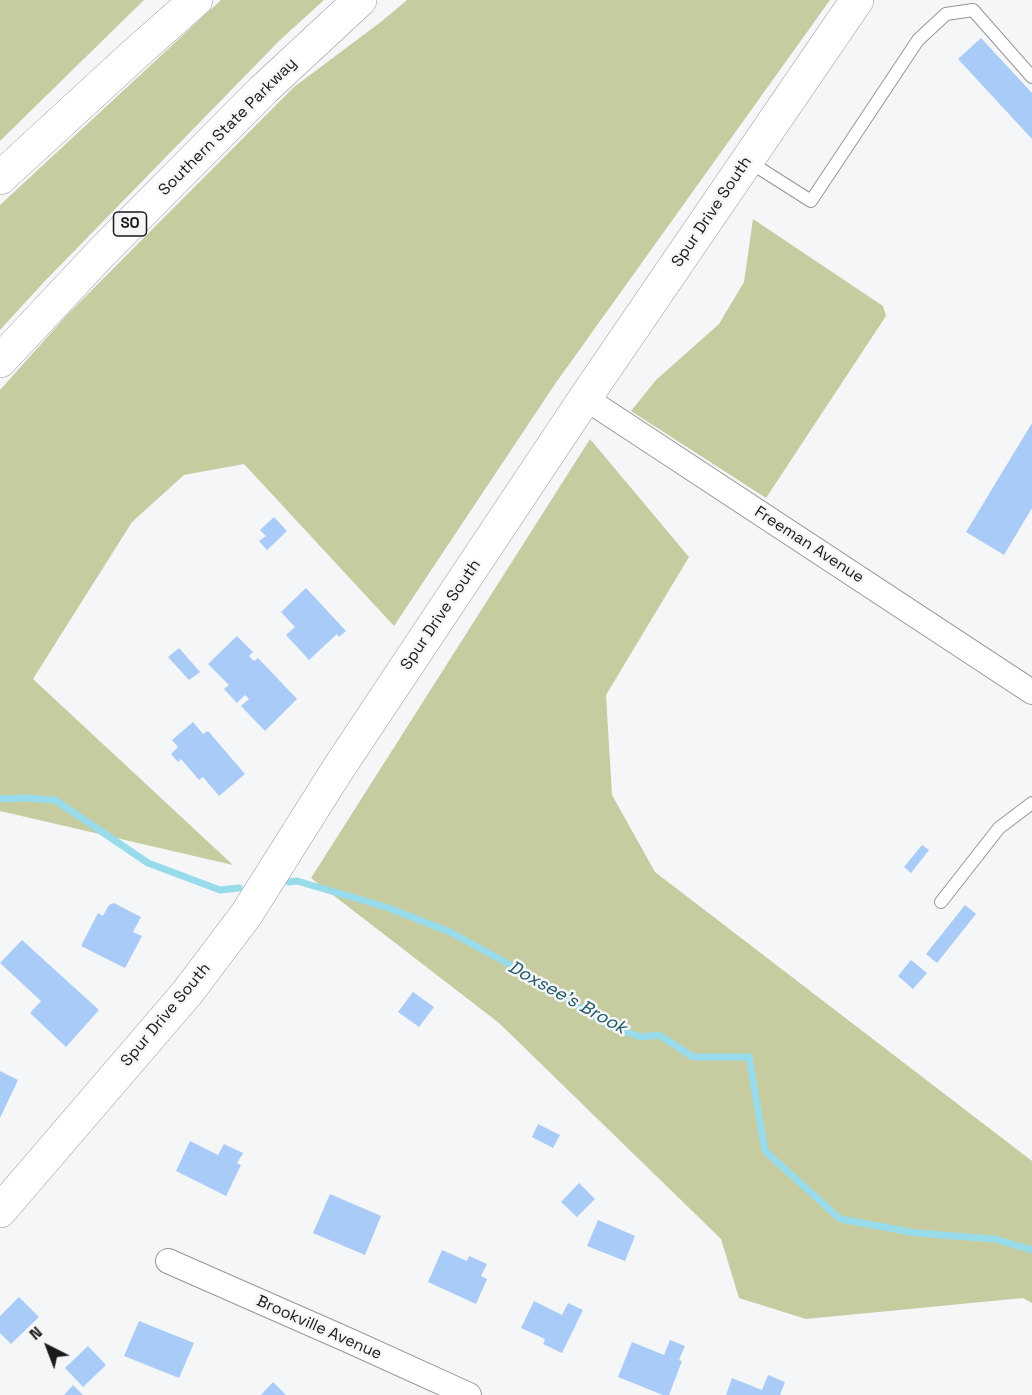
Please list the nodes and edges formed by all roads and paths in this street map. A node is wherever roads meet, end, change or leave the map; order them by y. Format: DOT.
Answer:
graph roads {
  1 [pos="196,0"];
  2 [pos="360,0"];
  3 [pos="378,0"];
  4 [pos="856,0"];
  5 [pos="1032,77"];
  6 [pos="262,90"];
  7 [pos="747,160"];
  8 [pos="0,178"];
  9 [pos="0,361"];
  10 [pos="585,398"];
  11 [pos="1032,692"];
  12 [pos="1032,803"];
  13 [pos="941,902"];
  14 [pos="6,1194"];
  15 [pos="168,1261"];
  16 [pos="469,1395"];
  1 -- 8 [label="main road"];
  2 -- 6 [label="main road, Southern State Parkway / SO"];
  3 -- 6 [label="main road"];
  4 -- 7 [label="main road, Spur Drive South"];
  5 -- 7 [label="lane"];
  6 -- 9 [label="main road, Southern State Parkway / SO"];
  7 -- 10 [label="main road, Spur Drive South"];
  10 -- 11 [label="street, Freeman Avenue"];
  10 -- 14 [label="main road, Spur Drive South"];
  12 -- 13 [label="lane"];
  15 -- 16 [label="street, Brookville Avenue"];
}
